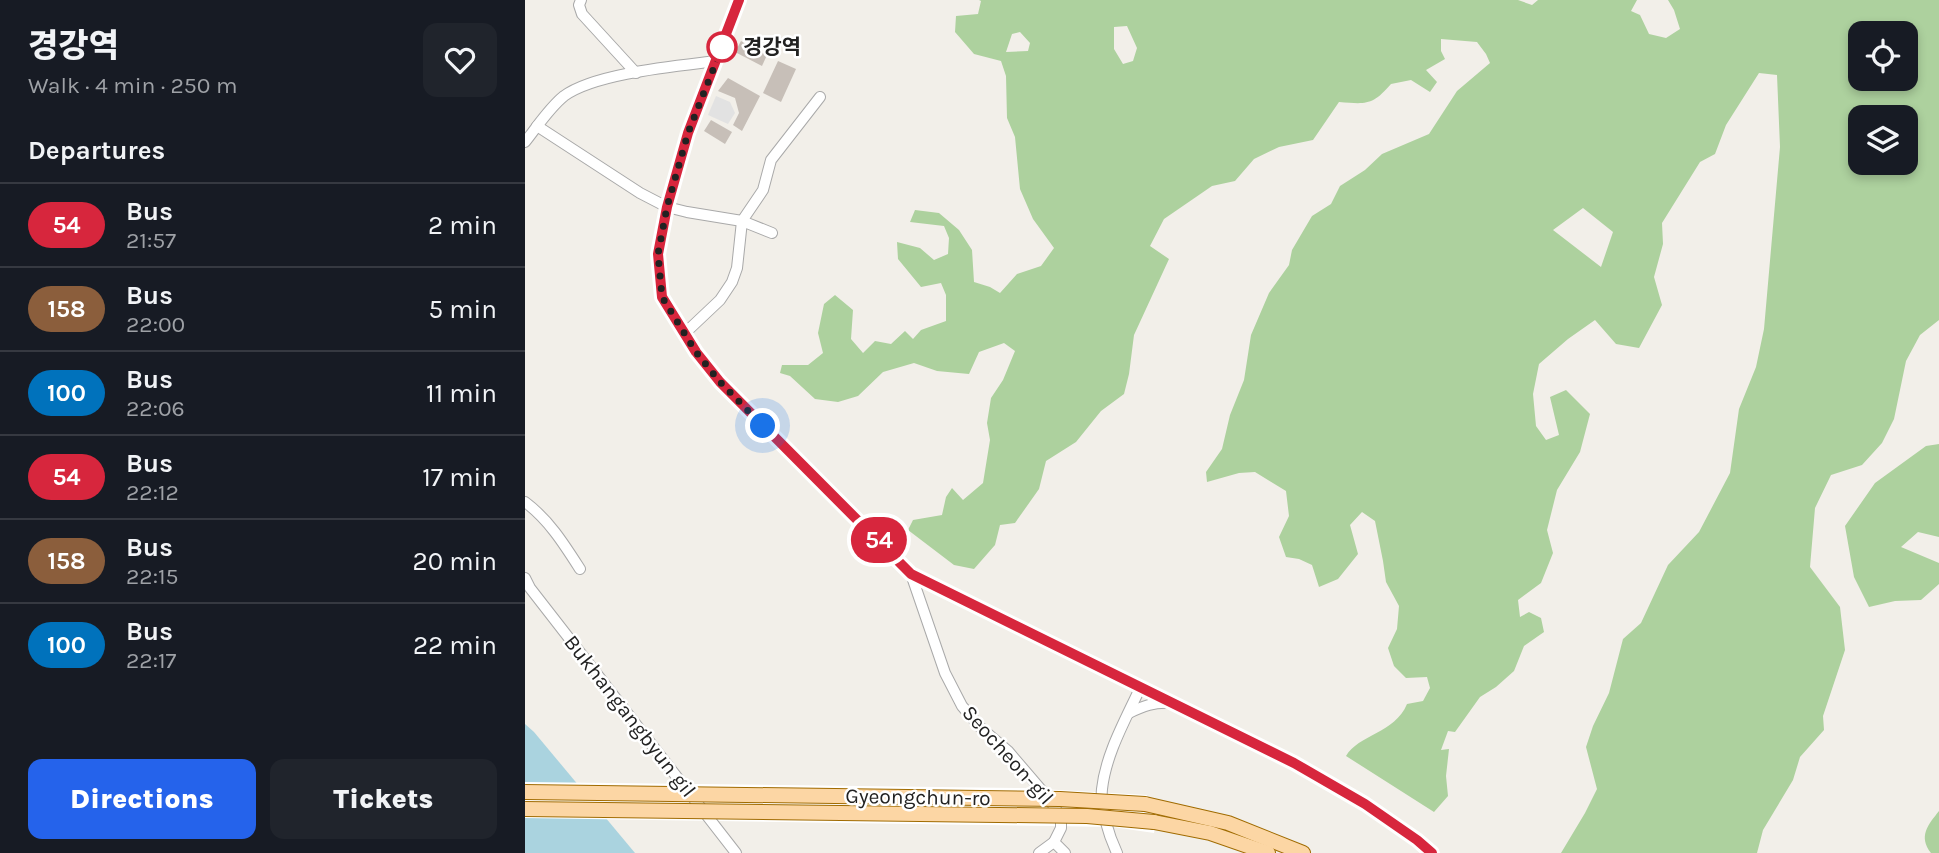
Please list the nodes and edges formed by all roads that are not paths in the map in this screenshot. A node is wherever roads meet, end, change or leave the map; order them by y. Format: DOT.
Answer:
graph roads {
  1 [pos="581,0"];
  2 [pos="739,0"];
  3 [pos="717,61"];
  4 [pos="636,73"];
  5 [pos="820,97"];
  6 [pos="537,126"];
  7 [pos="525,142"];
  8 [pos="667,207"];
  9 [pos="742,221"];
  10 [pos="772,233"];
  11 [pos="684,334"];
  12 [pos="525,502"];
  13 [pos="580,569"];
  14 [pos="911,574"];
  15 [pos="525,578"];
  16 [pos="1141,687"];
  17 [pos="1174,703"];
  18 [pos="1129,713"];
  19 [pos="525,792"];
  20 [pos="525,809"];
  21 [pos="1054,842"];
  22 [pos="736,853"];
  23 [pos="1039,853"];
  24 [pos="1065,853"];
  25 [pos="1117,853"];
  26 [pos="1268,853"];
  27 [pos="1303,853"];
  28 [pos="1432,853"];
  1 -- 4 [label="street"];
  2 -- 3 [label="street"];
  3 -- 4 [label="street"];
  3 -- 8 [label="street"];
  4 -- 6 [label="street"];
  5 -- 9 [label="street"];
  6 -- 7 [label="street"];
  6 -- 8 [label="street"];
  8 -- 9 [label="street"];
  8 -- 11 [label="street"];
  9 -- 10 [label="street"];
  9 -- 11 [label="street"];
  11 -- 14 [label="street"];
  12 -- 13 [label="street"];
  14 -- 16 [label="street"];
  14 -- 21 [label="street, Seocheon-gil"];
  15 -- 22 [label="street, Bukhangangbyun gil"];
  16 -- 17 [label="street"];
  16 -- 18 [label="street"];
  17 -- 18 [label="street"];
  17 -- 28 [label="street"];
  18 -- 25 [label="street"];
  19 -- 27 [label="main road, Gyeongchun-ro, bridge"];
  20 -- 26 [label="main road, Gyeongchun-ro, bridge"];
  21 -- 23 [label="street"];
  21 -- 24 [label="street"];
}
